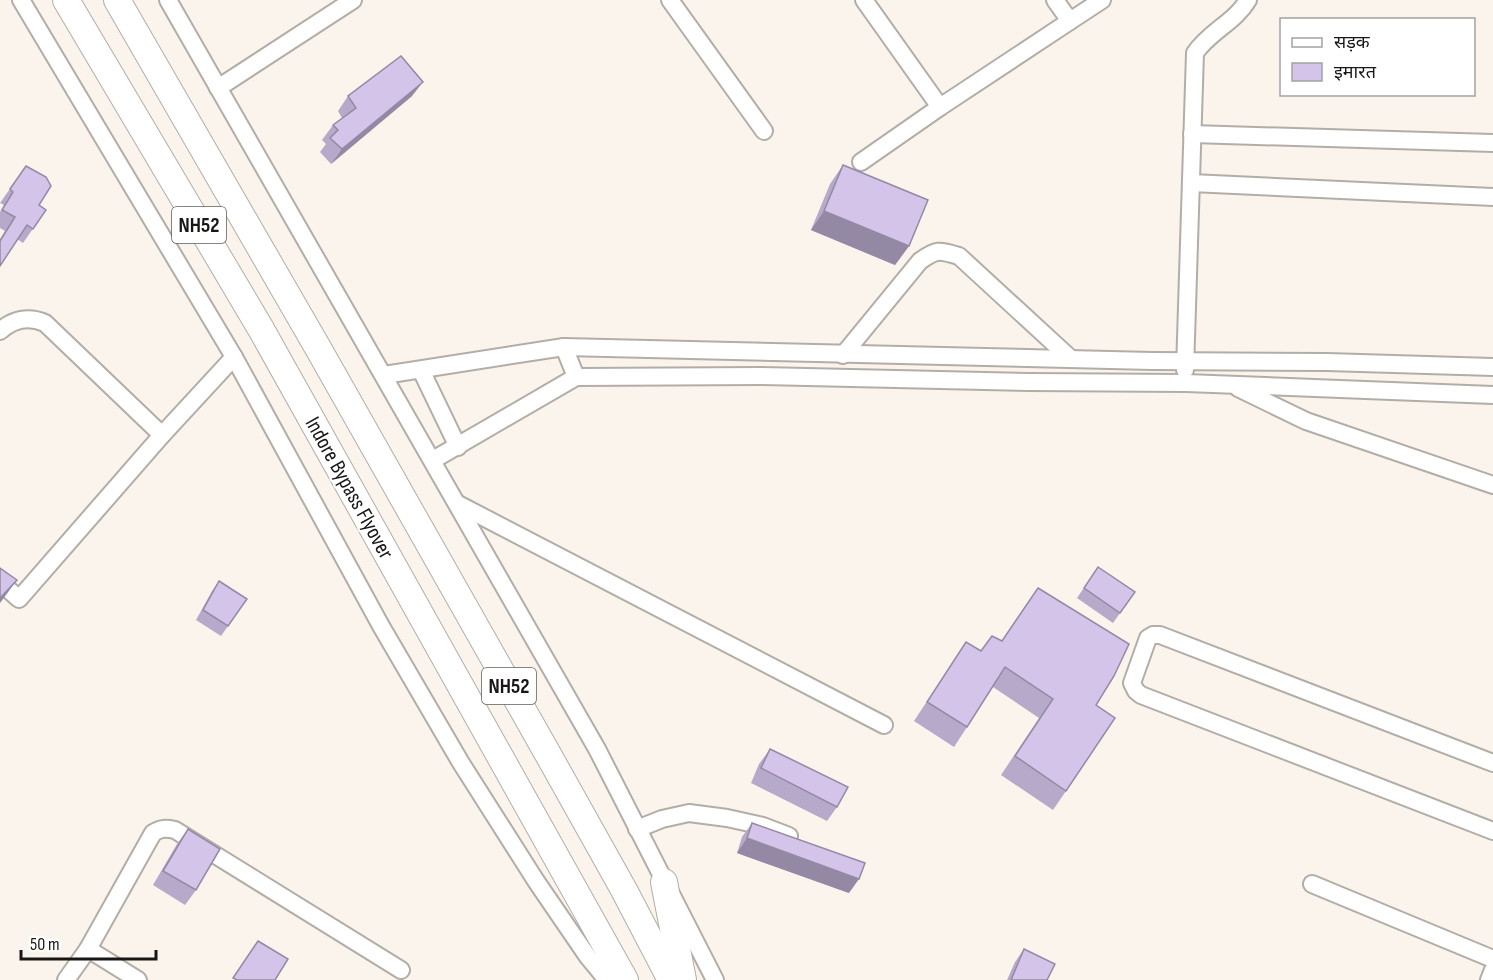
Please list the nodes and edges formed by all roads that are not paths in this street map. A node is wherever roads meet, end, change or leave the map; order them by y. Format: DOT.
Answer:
graph roads {
  1 [pos="21,0"];
  2 [pos="66,0"];
  3 [pos="117,0"];
  4 [pos="168,0"];
  5 [pos="353,0"];
  6 [pos="670,0"];
  7 [pos="864,0"];
  8 [pos="1055,0"];
  9 [pos="1102,0"];
  10 [pos="1248,0"];
  11 [pos="1070,21"];
  12 [pos="218,88"];
  13 [pos="940,107"];
  14 [pos="764,131"];
  15 [pos="1192,134"];
  16 [pos="1493,143"];
  17 [pos="861,162"];
  18 [pos="1191,183"];
  19 [pos="1493,197"];
  20 [pos="0,331"];
  21 [pos="564,347"];
  22 [pos="843,354"];
  23 [pos="234,357"];
  24 [pos="1071,359"];
  25 [pos="1184,361"];
  26 [pos="1264,361"];
  27 [pos="1493,367"];
  28 [pos="420,370"];
  29 [pos="384,375"];
  30 [pos="576,377"];
  31 [pos="1186,383"];
  32 [pos="1264,393"];
  33 [pos="1493,395"];
  34 [pos="162,435"];
  35 [pos="458,447"];
  36 [pos="433,460"];
  37 [pos="1493,485"];
  38 [pos="458,503"];
  39 [pos="0,582"];
  40 [pos="884,725"];
  41 [pos="1493,763"];
  42 [pos="637,829"];
  43 [pos="1493,831"];
  44 [pos="804,842"];
  45 [pos="664,882"];
  46 [pos="1312,884"];
  47 [pos="88,949"];
  48 [pos="1493,959"];
  49 [pos="401,970"];
  50 [pos="1493,970"];
  51 [pos="66,980"];
  52 [pos="138,980"];
  53 [pos="607,980"];
  54 [pos="625,980"];
  55 [pos="671,980"];
  56 [pos="683,980"];
  57 [pos="715,980"];
  58 [pos="1489,980"];
  1 -- 23 [label="street"];
  2 -- 54 [label="highway, Indore Bypass Flyover / NH52"];
  3 -- 55 [label="highway, Indore Bypass Flyover / NH52"];
  4 -- 12 [label="street"];
  5 -- 12 [label="street"];
  6 -- 14 [label="street"];
  7 -- 13 [label="street"];
  8 -- 11 [label="street"];
  9 -- 11 [label="street"];
  10 -- 15 [label="street"];
  11 -- 13 [label="street"];
  12 -- 29 [label="street"];
  13 -- 17 [label="street"];
  15 -- 16 [label="street"];
  15 -- 18 [label="street"];
  18 -- 19 [label="street"];
  18 -- 25 [label="street"];
  20 -- 34 [label="street"];
  21 -- 22 [label="street"];
  21 -- 28 [label="street"];
  21 -- 30 [label="street"];
  22 -- 24 [label="street"];
  22 -- 24 [label="street"];
  23 -- 34 [label="street"];
  23 -- 53 [label="street"];
  24 -- 25 [label="street"];
  25 -- 26 [label="street"];
  25 -- 31 [label="street"];
  26 -- 27 [label="street"];
  26 -- 32 [label="street"];
  28 -- 29 [label="street"];
  28 -- 35 [label="street"];
  29 -- 36 [label="street"];
  30 -- 31 [label="street"];
  30 -- 35 [label="street"];
  31 -- 32 [label="street"];
  32 -- 33 [label="street"];
  32 -- 37 [label="street"];
  34 -- 39 [label="street"];
  35 -- 36 [label="street"];
  36 -- 38 [label="street"];
  38 -- 40 [label="street"];
  38 -- 42 [label="street"];
  41 -- 43 [label="street"];
  42 -- 44 [label="street"];
  42 -- 45 [label="street"];
  45 -- 56 [label="highway"];
  45 -- 57 [label="street"];
  46 -- 48 [label="street"];
  47 -- 49 [label="street"];
  47 -- 51 [label="street"];
  47 -- 52 [label="street"];
  50 -- 58 [label="street"];
}
